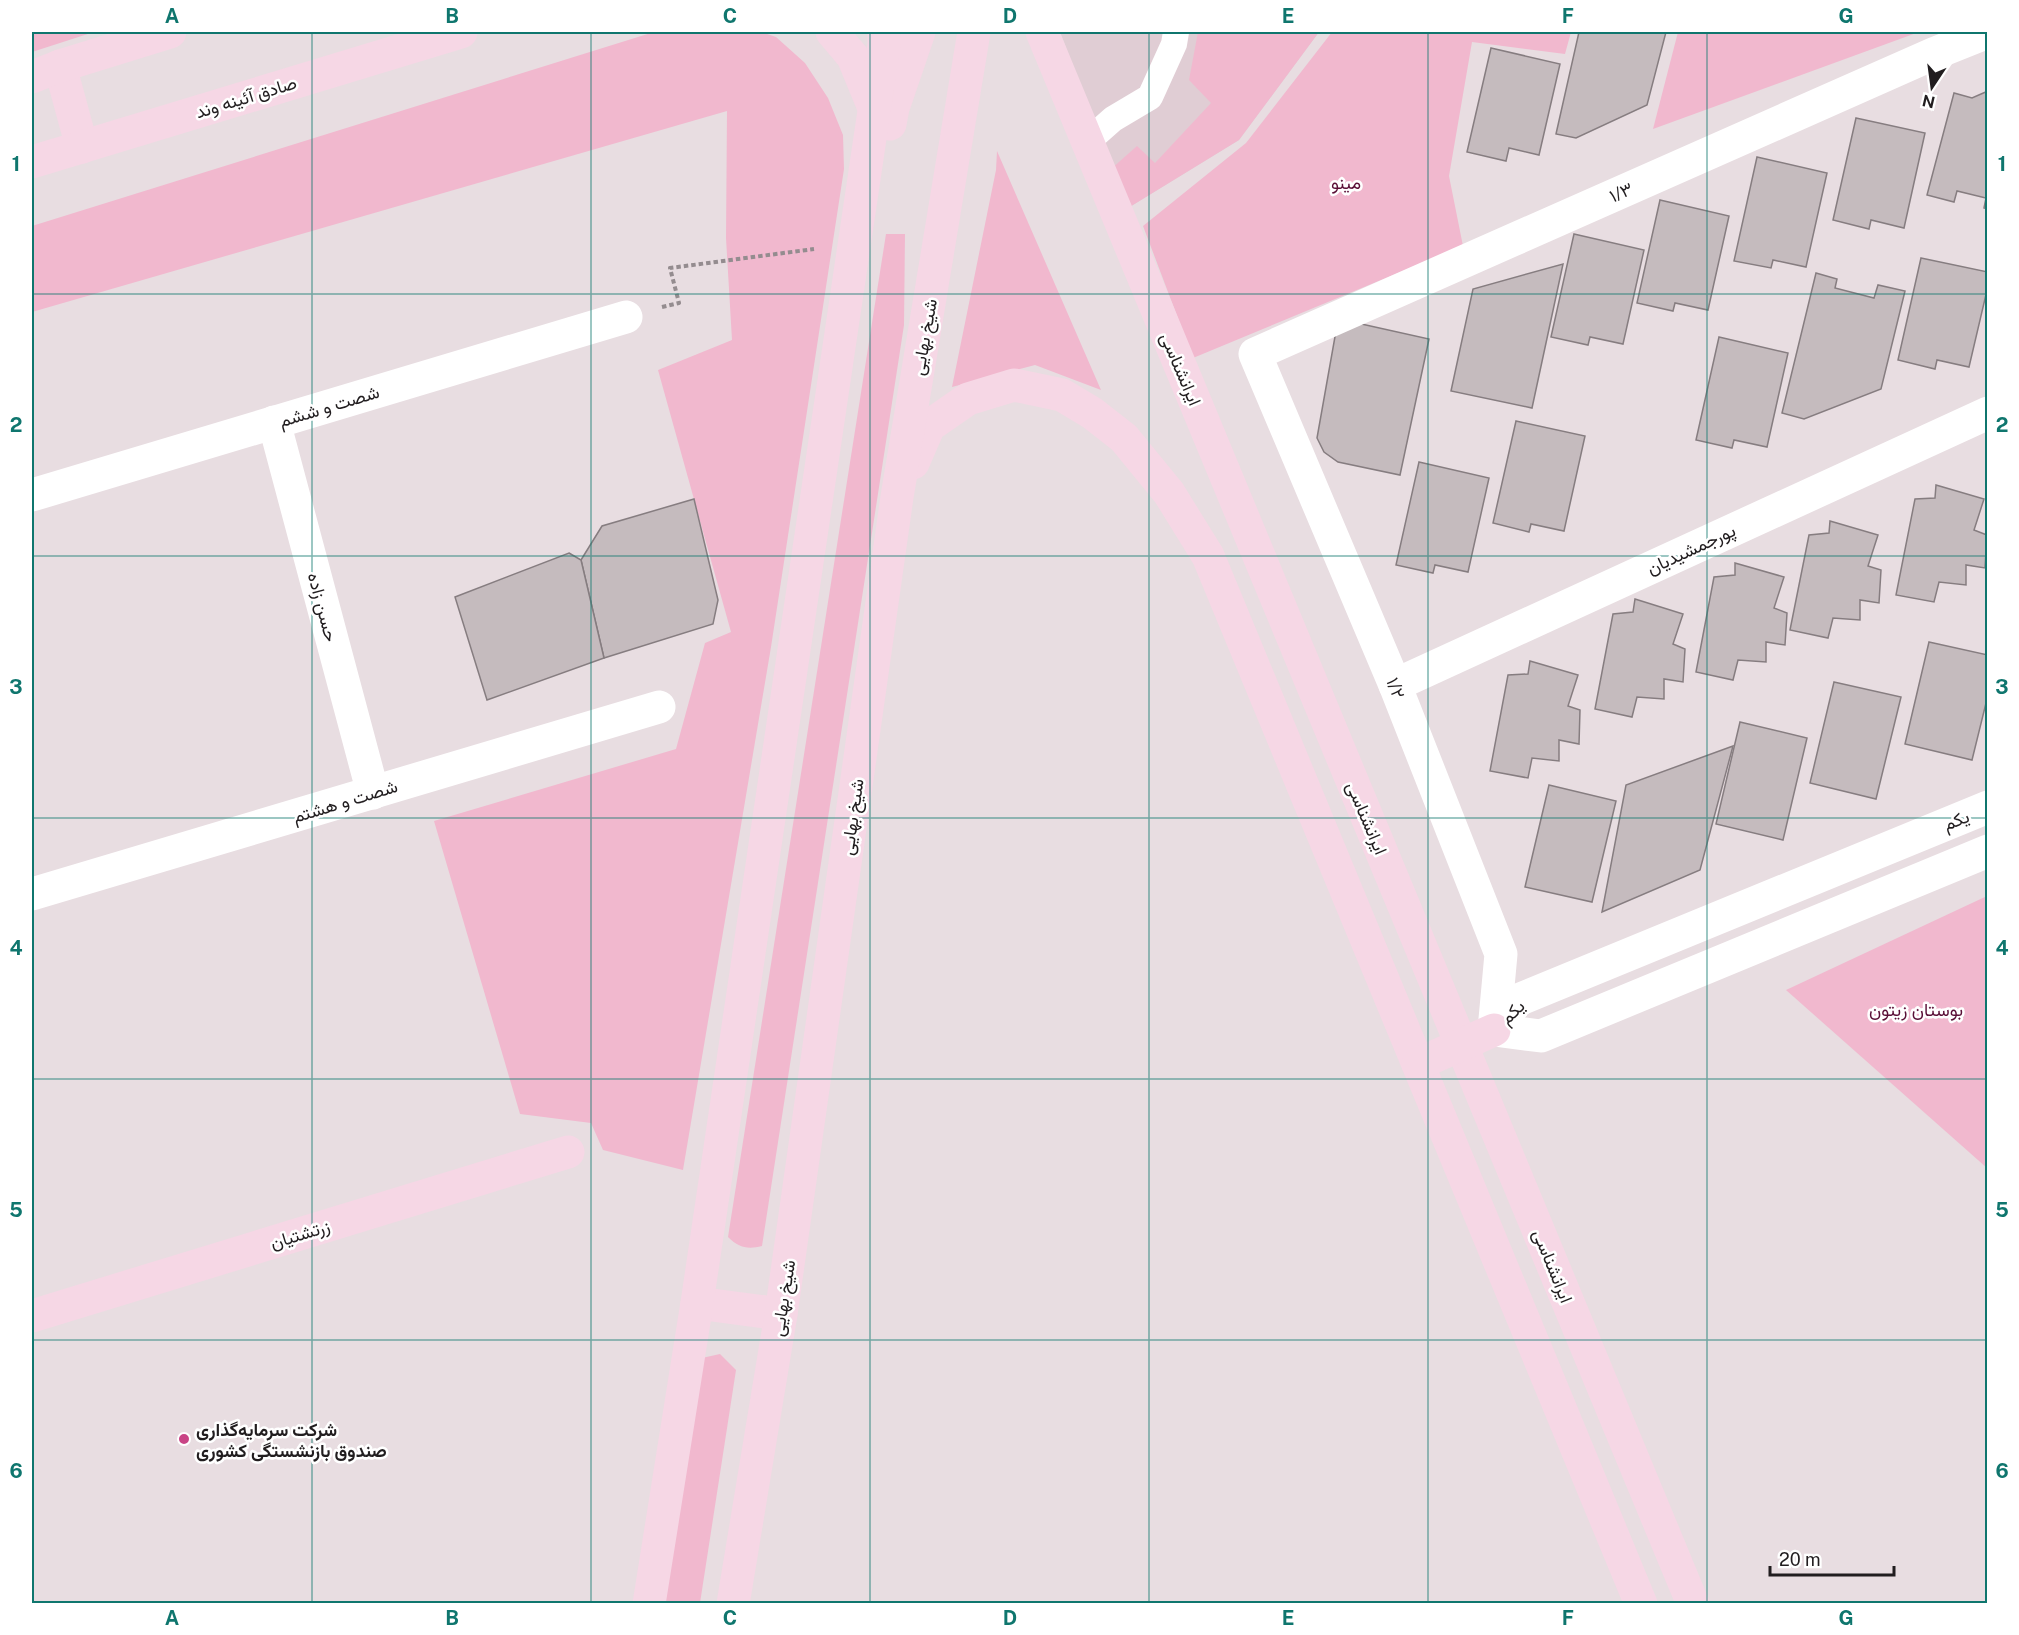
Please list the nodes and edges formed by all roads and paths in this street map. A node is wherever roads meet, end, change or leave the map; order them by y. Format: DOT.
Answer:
graph roads {
  1 [pos="170,32"];
  2 [pos="461,32"];
  3 [pos="832,32"];
  4 [pos="884,32"];
  5 [pos="919,32"];
  6 [pos="974,32"];
  7 [pos="1041,32"];
  8 [pos="1176,32"];
  9 [pos="1988,32"];
  10 [pos="46,71"];
  11 [pos="875,109"];
  12 [pos="1087,142"];
  13 [pos="82,147"];
  14 [pos="32,162"];
  15 [pos="855,244"];
  16 [pos="849,281"];
  17 [pos="627,317"];
  18 [pos="1255,354"];
  19 [pos="1988,412"];
  20 [pos="274,422"];
  21 [pos="32,495"];
  22 [pos="897,497"];
  23 [pos="1395,685"];
  24 [pos="659,707"];
  25 [pos="373,793"];
  26 [pos="1988,807"];
  27 [pos="1988,851"];
  28 [pos="32,894"];
  29 [pos="1494,1029"];
  30 [pos="1461,1044"];
  31 [pos="1418,1064"];
  32 [pos="568,1152"];
  33 [pos="697,1303"];
  34 [pos="781,1314"];
  35 [pos="32,1316"];
  36 [pos="649,1604"];
  37 [pos="733,1604"];
  38 [pos="1641,1604"];
  39 [pos="1693,1604"];
  1 -- 10 [label="main road"];
  2 -- 13 [label="main road, صادق آئینه وند"];
  3 -- 11 [label="main road"];
  4 -- 11 [label="main road"];
  5 -- 16 [label="main road"];
  6 -- 22 [label="main road, شیخ بهایی"];
  7 -- 12 [label="main road, ایرانشناسی"];
  8 -- 12 [label="lane"];
  9 -- 18 [label="street, ۱/۳"];
  10 -- 13 [label="main road"];
  11 -- 15 [label="main road"];
  12 -- 30 [label="main road, ایرانشناسی"];
  13 -- 14 [label="main road, صادق آئینه وند"];
  15 -- 16 [label="main road"];
  15 -- 17 [label="path"];
  16 -- 33 [label="main road"];
  17 -- 20 [label="street, شصت و ششم"];
  18 -- 23 [label="street, ۱/۲"];
  19 -- 23 [label="street, پورجمشیدیان"];
  20 -- 21 [label="street, شصت و ششم"];
  20 -- 25 [label="street, حسن زاده"];
  22 -- 31 [label="main road"];
  22 -- 34 [label="main road, شیخ بهایی"];
  23 -- 29 [label="street, ۱/۲"];
  24 -- 25 [label="street, شصت و هشتم"];
  25 -- 28 [label="street, شصت و هشتم"];
  26 -- 29 [label="street, یکم"];
  27 -- 29 [label="street, یکم"];
  29 -- 30 [label="main road"];
  30 -- 31 [label="main road"];
  30 -- 39 [label="main road, ایرانشناسی"];
  31 -- 38 [label="main road"];
  32 -- 35 [label="main road, زرتشتیان"];
  33 -- 34 [label="main road"];
  33 -- 36 [label="main road"];
  34 -- 37 [label="main road, شیخ بهایی"];
}
